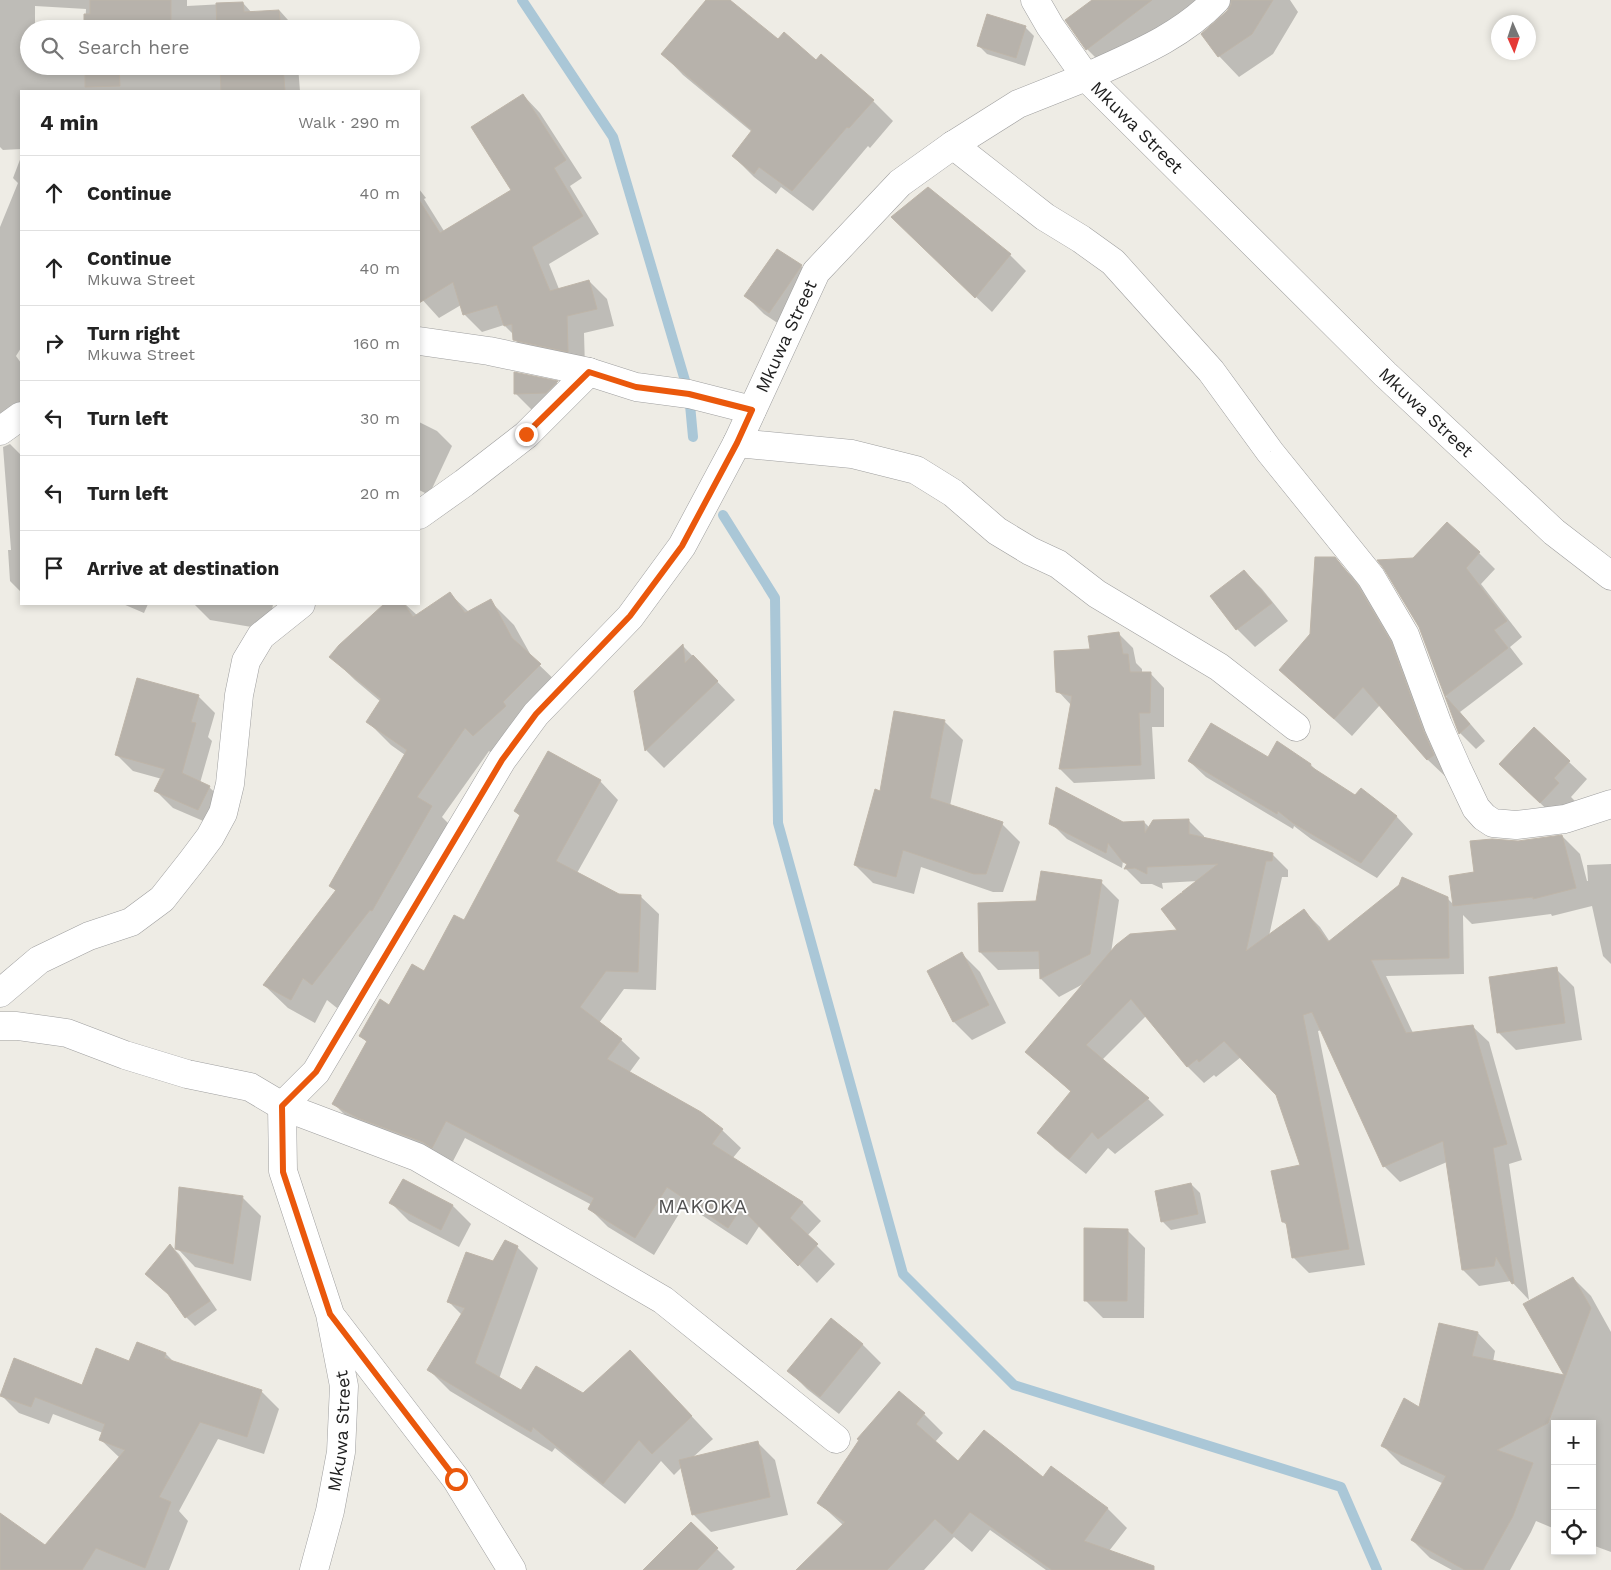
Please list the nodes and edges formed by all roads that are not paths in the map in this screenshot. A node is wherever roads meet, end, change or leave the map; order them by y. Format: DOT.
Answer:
graph roads {
  1 [pos="1035,0"];
  2 [pos="1216,0"];
  3 [pos="1086,77"];
  4 [pos="953,145"];
  5 [pos="420,341"];
  6 [pos="589,372"];
  7 [pos="752,410"];
  8 [pos="20,417"];
  9 [pos="0,431"];
  10 [pos="737,443"];
  11 [pos="420,514"];
  12 [pos="1611,576"];
  13 [pos="300,605"];
  14 [pos="1296,727"];
  15 [pos="1611,804"];
  16 [pos="0,993"];
  17 [pos="0,1026"];
  18 [pos="282,1106"];
  19 [pos="330,1314"];
  20 [pos="836,1439"];
  21 [pos="314,1570"];
  22 [pos="512,1570"];
  1 -- 3 [label="street"];
  2 -- 3 [label="street"];
  3 -- 4 [label="street, Mkuwa Street"];
  3 -- 12 [label="street, Mkuwa Street"];
  4 -- 7 [label="street, Mkuwa Street"];
  4 -- 15 [label="street"];
  5 -- 6 [label="street"];
  6 -- 7 [label="street"];
  6 -- 11 [label="street"];
  7 -- 10 [label="street, Mkuwa Street"];
  8 -- 9 [label="street"];
  10 -- 14 [label="street"];
  10 -- 18 [label="street, Mkuwa Street"];
  13 -- 16 [label="street"];
  17 -- 18 [label="street"];
  18 -- 19 [label="street, Mkuwa Street"];
  18 -- 20 [label="street"];
  19 -- 21 [label="street, Mkuwa Street"];
  19 -- 22 [label="street"];
}
